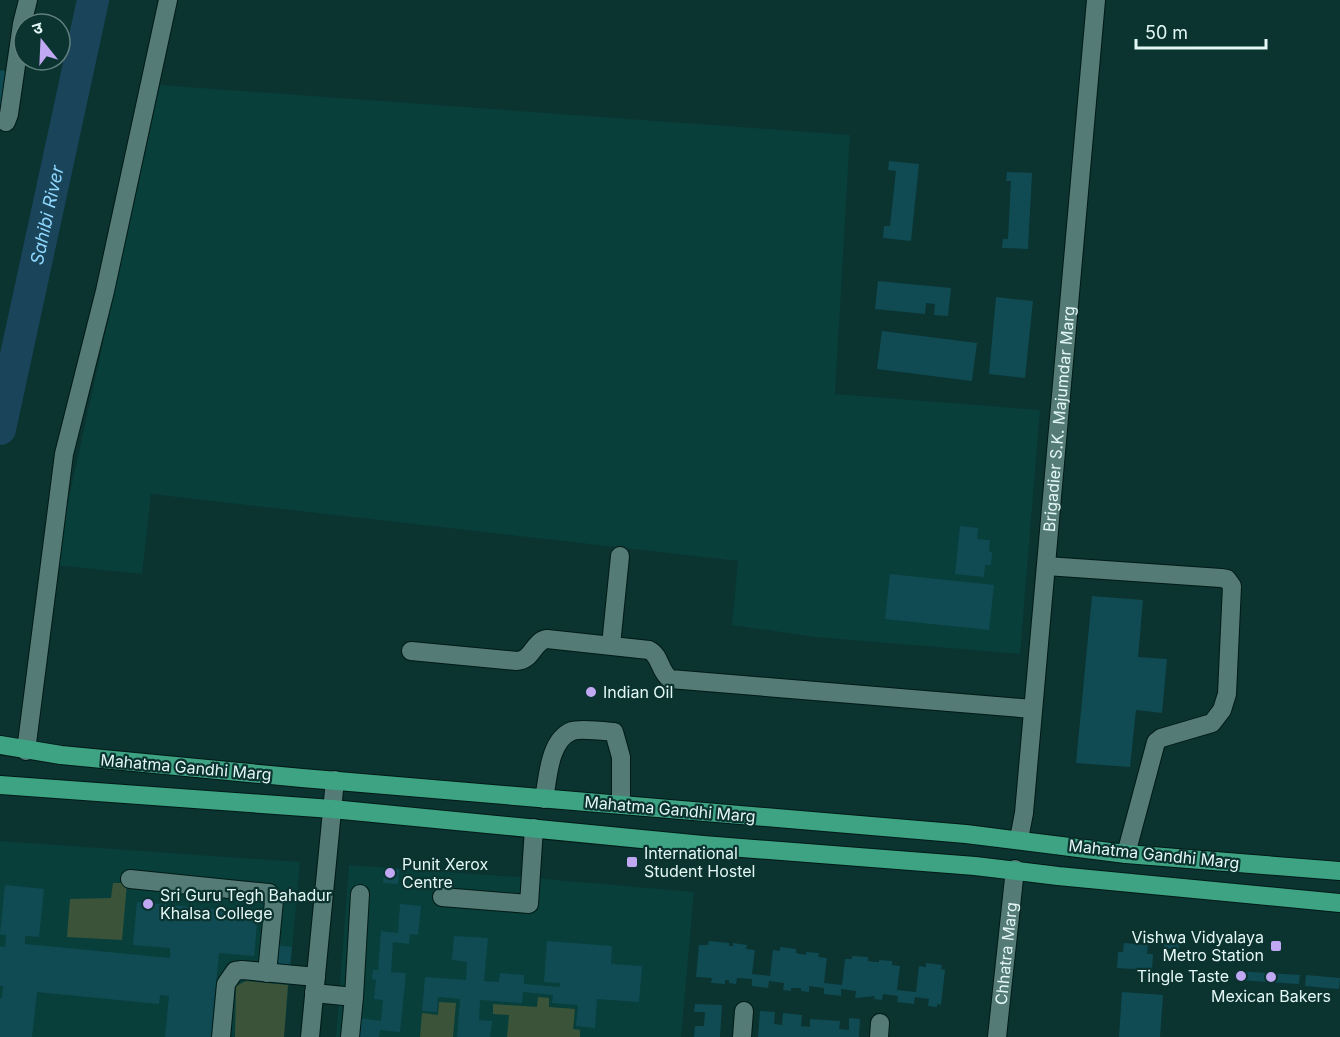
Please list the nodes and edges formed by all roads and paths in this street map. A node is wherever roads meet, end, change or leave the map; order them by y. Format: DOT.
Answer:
graph roads {
  1 [pos="28,0"];
  2 [pos="168,0"];
  3 [pos="1096,0"];
  4 [pos="6,122"];
  5 [pos="620,556"];
  6 [pos="1046,566"];
  7 [pos="611,645"];
  8 [pos="411,651"];
  9 [pos="1033,709"];
  10 [pos="0,746"];
  11 [pos="26,751"];
  12 [pos="335,780"];
  13 [pos="0,785"];
  14 [pos="544,799"];
  15 [pos="621,805"];
  16 [pos="332,809"];
  17 [pos="534,828"];
  18 [pos="1018,840"];
  19 [pos="1126,854"];
  20 [pos="1015,869"];
  21 [pos="1340,871"];
  22 [pos="130,879"];
  23 [pos="360,894"];
  24 [pos="442,897"];
  25 [pos="1340,903"];
  26 [pos="267,973"];
  27 [pos="315,985"];
  28 [pos="354,997"];
  29 [pos="744,1011"];
  30 [pos="221,1037"];
  31 [pos="310,1037"];
  32 [pos="350,1037"];
  33 [pos="742,1037"];
  34 [pos="997,1037"];
  1 -- 4 [label="street"];
  2 -- 11 [label="street"];
  3 -- 6 [label="street, Brigadier S.K. Majumdar Marg"];
  5 -- 7 [label="street"];
  6 -- 9 [label="street, Brigadier S.K. Majumdar Marg"];
  6 -- 19 [label="street"];
  7 -- 8 [label="street"];
  7 -- 9 [label="street"];
  9 -- 18 [label="street, Brigadier S.K. Majumdar Marg"];
  10 -- 11 [label="main road, Mahatma Gandhi Marg"];
  11 -- 12 [label="main road, Mahatma Gandhi Marg"];
  12 -- 14 [label="main road, Mahatma Gandhi Marg"];
  12 -- 16 [label="street"];
  13 -- 16 [label="main road, Mahatma Gandhi Marg"];
  14 -- 15 [label="main road, Mahatma Gandhi Marg"];
  14 -- 15 [label="street"];
  15 -- 18 [label="main road, Mahatma Gandhi Marg"];
  16 -- 17 [label="main road, Mahatma Gandhi Marg"];
  16 -- 27 [label="street"];
  17 -- 20 [label="main road, Mahatma Gandhi Marg"];
  17 -- 24 [label="street"];
  18 -- 19 [label="main road, Mahatma Gandhi Marg"];
  19 -- 21 [label="main road, Mahatma Gandhi Marg"];
  20 -- 25 [label="main road, Mahatma Gandhi Marg"];
  20 -- 34 [label="street, Chhatra Marg"];
  22 -- 26 [label="street"];
  23 -- 28 [label="street"];
  26 -- 27 [label="street"];
  26 -- 30 [label="street"];
  27 -- 28 [label="street"];
  27 -- 31 [label="street"];
  28 -- 32 [label="street"];
  29 -- 33 [label="street"];
}
